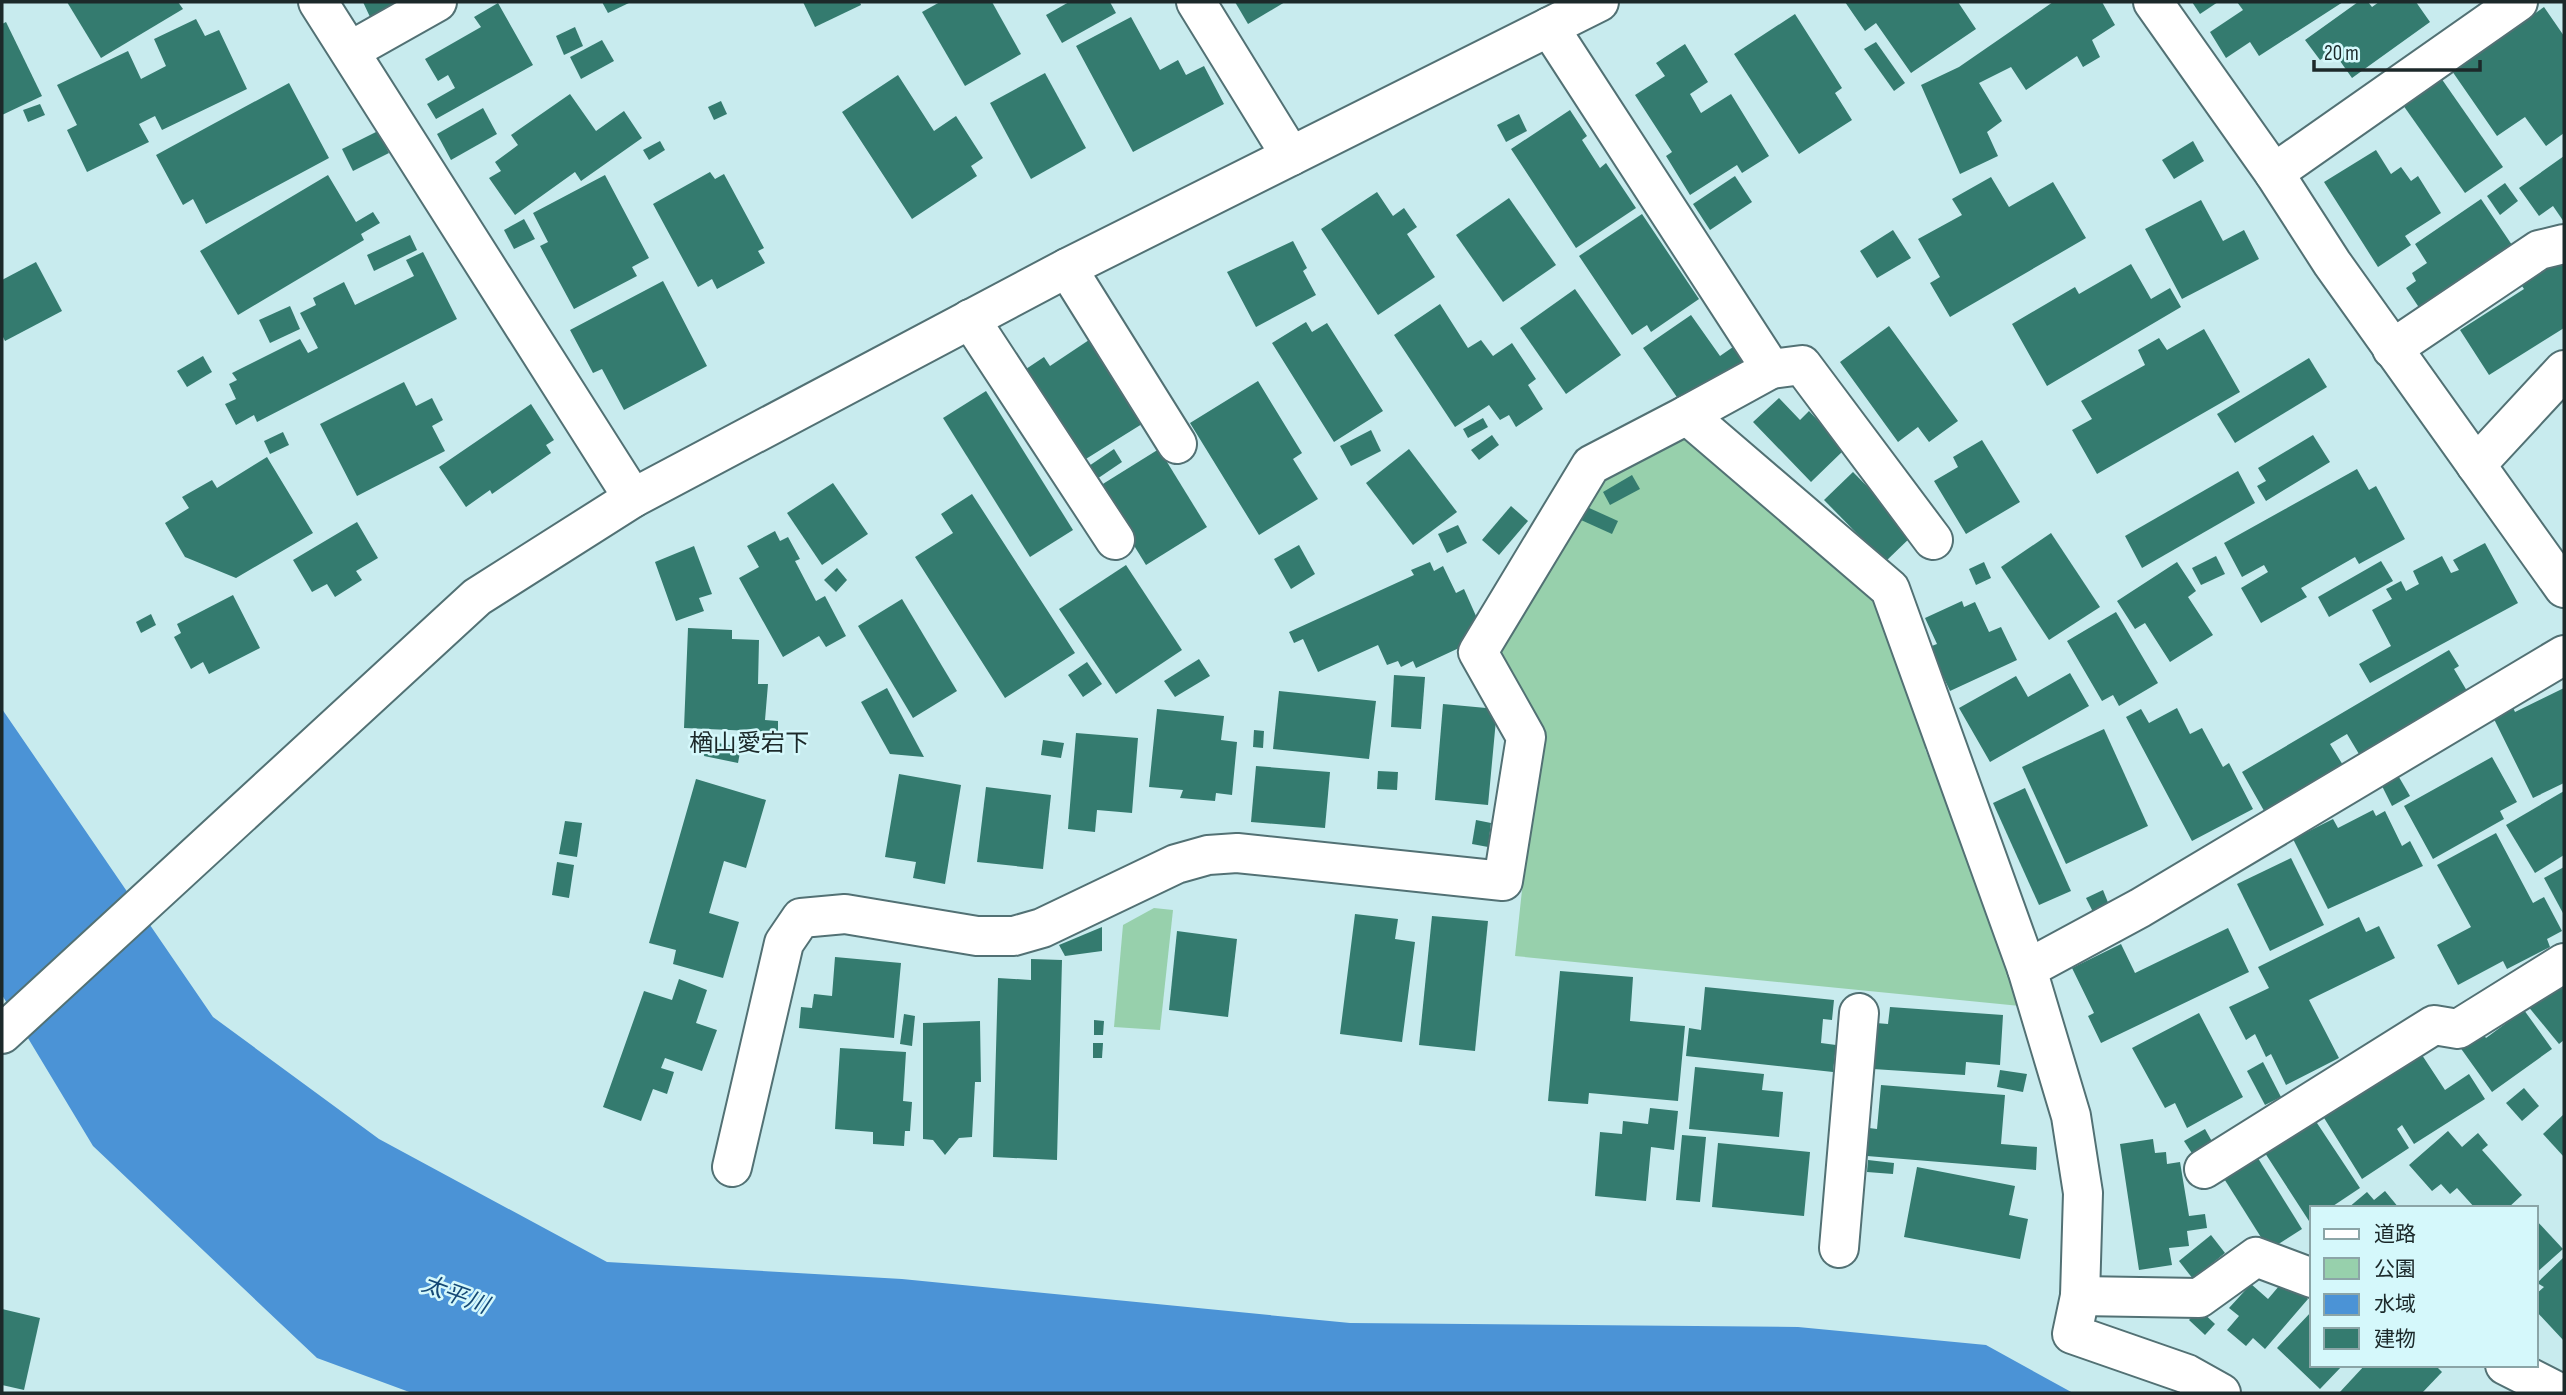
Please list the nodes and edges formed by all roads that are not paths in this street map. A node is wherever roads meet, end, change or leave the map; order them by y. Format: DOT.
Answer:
graph roads {
  1 [pos="318,2"];
  2 [pos="437,2"];
  3 [pos="1196,2"];
  4 [pos="1599,2"];
  5 [pos="2153,2"];
  6 [pos="2518,2"];
  7 [pos="1549,27"];
  8 [pos="350,51"];
  9 [pos="1291,156"];
  10 [pos="2274,173"];
  11 [pos="2564,244"];
  12 [pos="1067,268"];
  13 [pos="970,320"];
  14 [pos="2392,349"];
  15 [pos="1771,369"];
  16 [pos="2564,370"];
  17 [pos="1687,415"];
  18 [pos="1177,444"];
  19 [pos="2476,465"];
  20 [pos="633,498"];
  21 [pos="1115,540"];
  22 [pos="1933,540"];
  23 [pos="2564,588"];
  24 [pos="2564,655"];
  25 [pos="2564,962"];
  26 [pos="2027,969"];
  27 [pos="1859,1013"];
  28 [pos="2,1034"];
  29 [pos="732,1167"];
  30 [pos="2204,1169"];
  31 [pos="1839,1248"];
  32 [pos="2310,1277"];
  33 [pos="2080,1296"];
  34 [pos="2509,1367"];
  35 [pos="2221,1393"];
  36 [pos="2560,1393"];
  1 -- 8 [label="street"];
  2 -- 8 [label="street"];
  3 -- 9 [label="street"];
  4 -- 7 [label="street"];
  5 -- 10 [label="street"];
  6 -- 10 [label="street"];
  7 -- 9 [label="street"];
  7 -- 15 [label="street"];
  8 -- 20 [label="street"];
  9 -- 12 [label="street"];
  10 -- 14 [label="street"];
  11 -- 14 [label="street"];
  12 -- 13 [label="street"];
  12 -- 18 [label="street"];
  13 -- 20 [label="street"];
  13 -- 21 [label="street"];
  14 -- 19 [label="street"];
  15 -- 17 [label="street"];
  15 -- 22 [label="street"];
  16 -- 19 [label="street"];
  17 -- 26 [label="street"];
  17 -- 29 [label="street"];
  19 -- 23 [label="street"];
  20 -- 28 [label="street"];
  24 -- 26 [label="street"];
  25 -- 30 [label="street"];
  26 -- 33 [label="street"];
  27 -- 31 [label="street"];
  32 -- 33 [label="street"];
  33 -- 35 [label="street"];
  34 -- 36 [label="street"];
}
